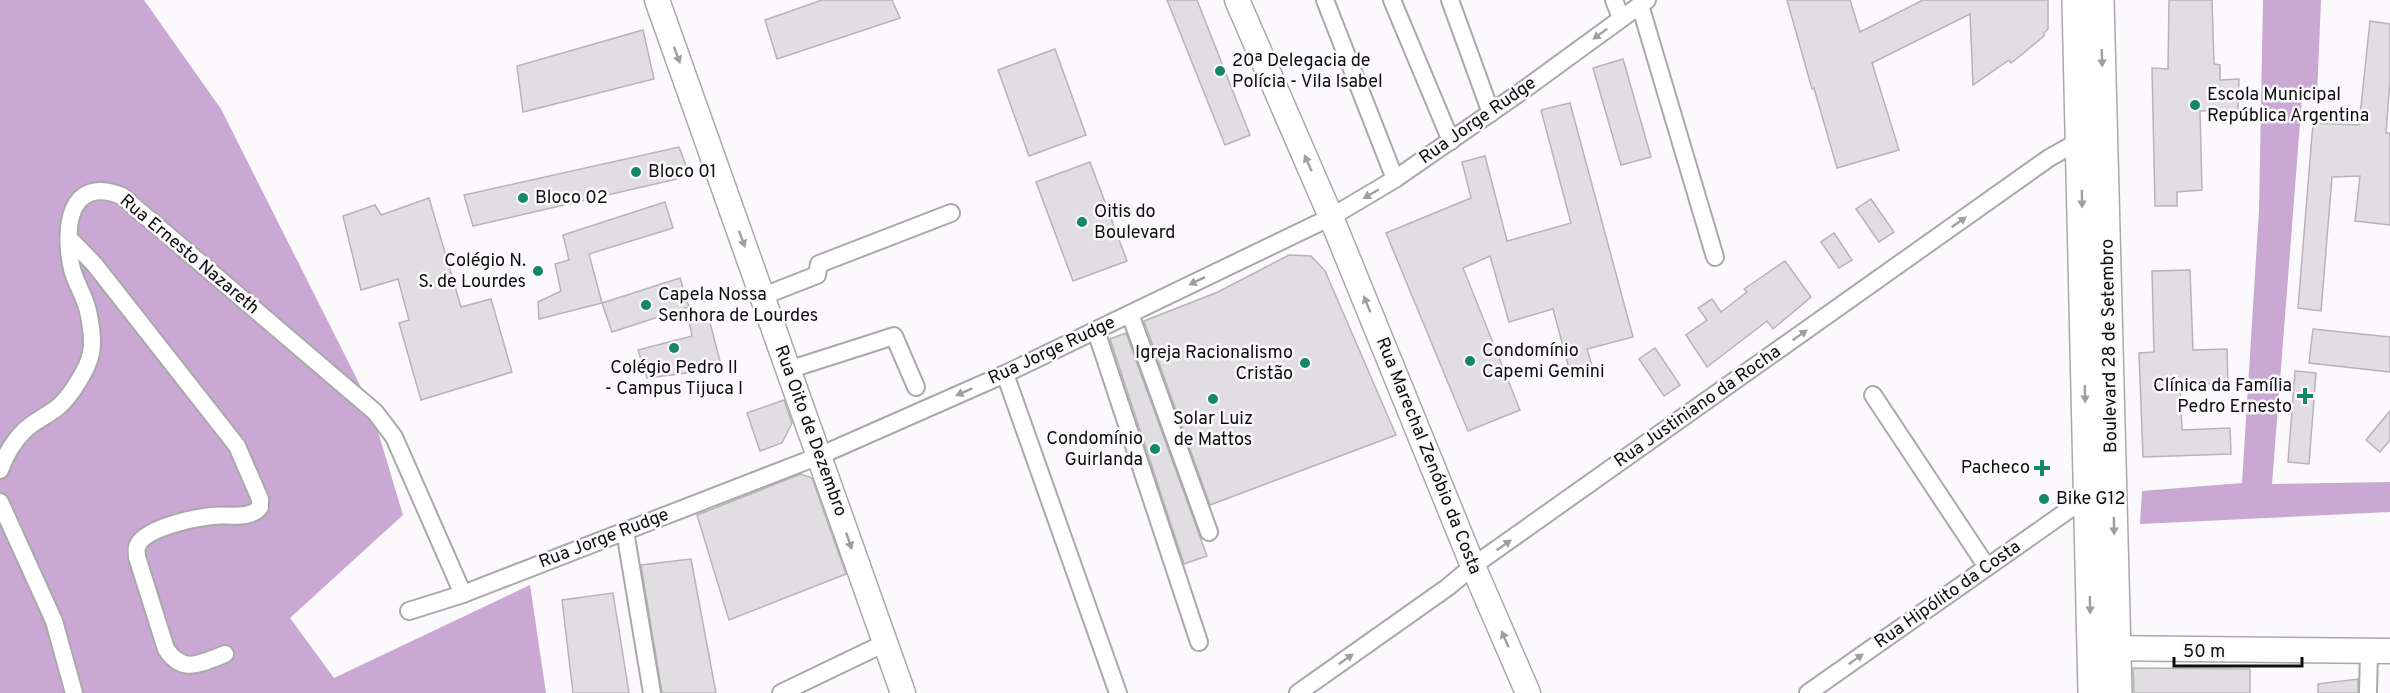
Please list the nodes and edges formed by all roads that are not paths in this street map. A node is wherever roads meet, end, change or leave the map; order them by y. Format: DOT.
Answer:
graph roads {
  1 [pos="657,0"];
  2 [pos="1237,0"];
  3 [pos="1325,0"];
  4 [pos="1392,0"];
  5 [pos="1450,0"];
  6 [pos="1614,0"];
  7 [pos="2076,0"];
  8 [pos="2100,0"];
  9 [pos="1644,3"];
  10 [pos="1621,18"];
  11 [pos="1491,113"];
  12 [pos="1451,141"];
  13 [pos="2093,144"];
  14 [pos="1395,179"];
  15 [pos="951,213"];
  16 [pos="1331,217"];
  17 [pos="70,239"];
  18 [pos="1715,257"];
  19 [pos="763,296"];
  20 [pos="1130,314"];
  21 [pos="1096,331"];
  22 [pos="788,370"];
  23 [pos="1005,374"];
  24 [pos="916,387"];
  25 [pos="1873,395"];
  26 [pos="819,456"];
  27 [pos="0,470"];
  28 [pos="2087,496"];
  29 [pos="0,502"];
  30 [pos="625,531"];
  31 [pos="1209,532"];
  32 [pos="1473,566"];
  33 [pos="1987,567"];
  34 [pos="463,594"];
  35 [pos="409,611"];
  36 [pos="1199,642"];
  37 [pos="885,643"];
  38 [pos="2091,648"];
  39 [pos="2117,648"];
  40 [pos="2379,651"];
  41 [pos="225,654"];
  42 [pos="74,693"];
  43 [pos="652,693"];
  44 [pos="781,693"];
  45 [pos="903,693"];
  46 [pos="1118,693"];
  47 [pos="1298,693"];
  48 [pos="1528,693"];
  49 [pos="1808,693"];
  50 [pos="2092,693"];
  51 [pos="2118,693"];
  52 [pos="2368,693"];
  1 -- 19 [label="street, Rua Oito de Dezembro, one-way"];
  16 -- 2 [label="street, Rua Marechal Zenóbio da Costa, one-way"];
  3 -- 14 [label="street"];
  4 -- 12 [label="street"];
  5 -- 11 [label="street"];
  6 -- 10 [label="street"];
  7 -- 13 [label="main road, Boulevard 28 de Setembro"];
  8 -- 13 [label="main road, Boulevard 28 de Setembro, one-way"];
  9 -- 10 [label="street, Rua Jorge Rudge"];
  9 -- 18 [label="street"];
  10 -- 11 [label="street, Rua Jorge Rudge, one-way"];
  11 -- 12 [label="street, Rua Jorge Rudge"];
  12 -- 14 [label="street, Rua Jorge Rudge"];
  13 -- 28 [label="main road, Boulevard 28 de Setembro, one-way"];
  32 -- 13 [label="street, Rua Justiniano da Rocha, one-way"];
  13 -- 39 [label="main road, Boulevard 28 de Setembro, one-way"];
  14 -- 16 [label="street, Rua Jorge Rudge, one-way"];
  15 -- 19 [label="street"];
  16 -- 20 [label="street, Rua Jorge Rudge, one-way"];
  32 -- 16 [label="street, Rua Marechal Zenóbio da Costa, one-way"];
  17 -- 27 [label="street, Rua Ernesto Nazareth"];
  17 -- 34 [label="street, Rua Ernesto Nazareth"];
  17 -- 41 [label="street"];
  19 -- 22 [label="street, Rua Oito de Dezembro"];
  20 -- 21 [label="street, Rua Jorge Rudge"];
  20 -- 31 [label="street"];
  21 -- 23 [label="street, Rua Jorge Rudge"];
  21 -- 36 [label="street"];
  22 -- 24 [label="street"];
  22 -- 26 [label="street, Rua Oito de Dezembro"];
  23 -- 26 [label="street, Rua Jorge Rudge, one-way"];
  23 -- 46 [label="street"];
  25 -- 33 [label="street"];
  26 -- 30 [label="street, Rua Jorge Rudge"];
  26 -- 37 [label="street, Rua Oito de Dezembro, one-way"];
  28 -- 33 [label="street, Rua Hipólito da Costa"];
  28 -- 38 [label="main road, Boulevard 28 de Setembro, one-way"];
  29 -- 42 [label="street"];
  30 -- 34 [label="street, Rua Jorge Rudge"];
  30 -- 43 [label="street"];
  47 -- 32 [label="street, Rua Justiniano da Rocha, one-way"];
  48 -- 32 [label="street, Rua Marechal Zenóbio da Costa, one-way"];
  49 -- 33 [label="street, Rua Hipólito da Costa, one-way"];
  34 -- 35 [label="street, Rua Jorge Rudge"];
  37 -- 44 [label="street"];
  37 -- 45 [label="street, Rua Oito de Dezembro"];
  38 -- 39 [label="street"];
  38 -- 50 [label="main road, Boulevard 28 de Setembro"];
  39 -- 40 [label="street"];
  39 -- 51 [label="main road, Boulevard 28 de Setembro"];
  40 -- 52 [label="street"];
}
